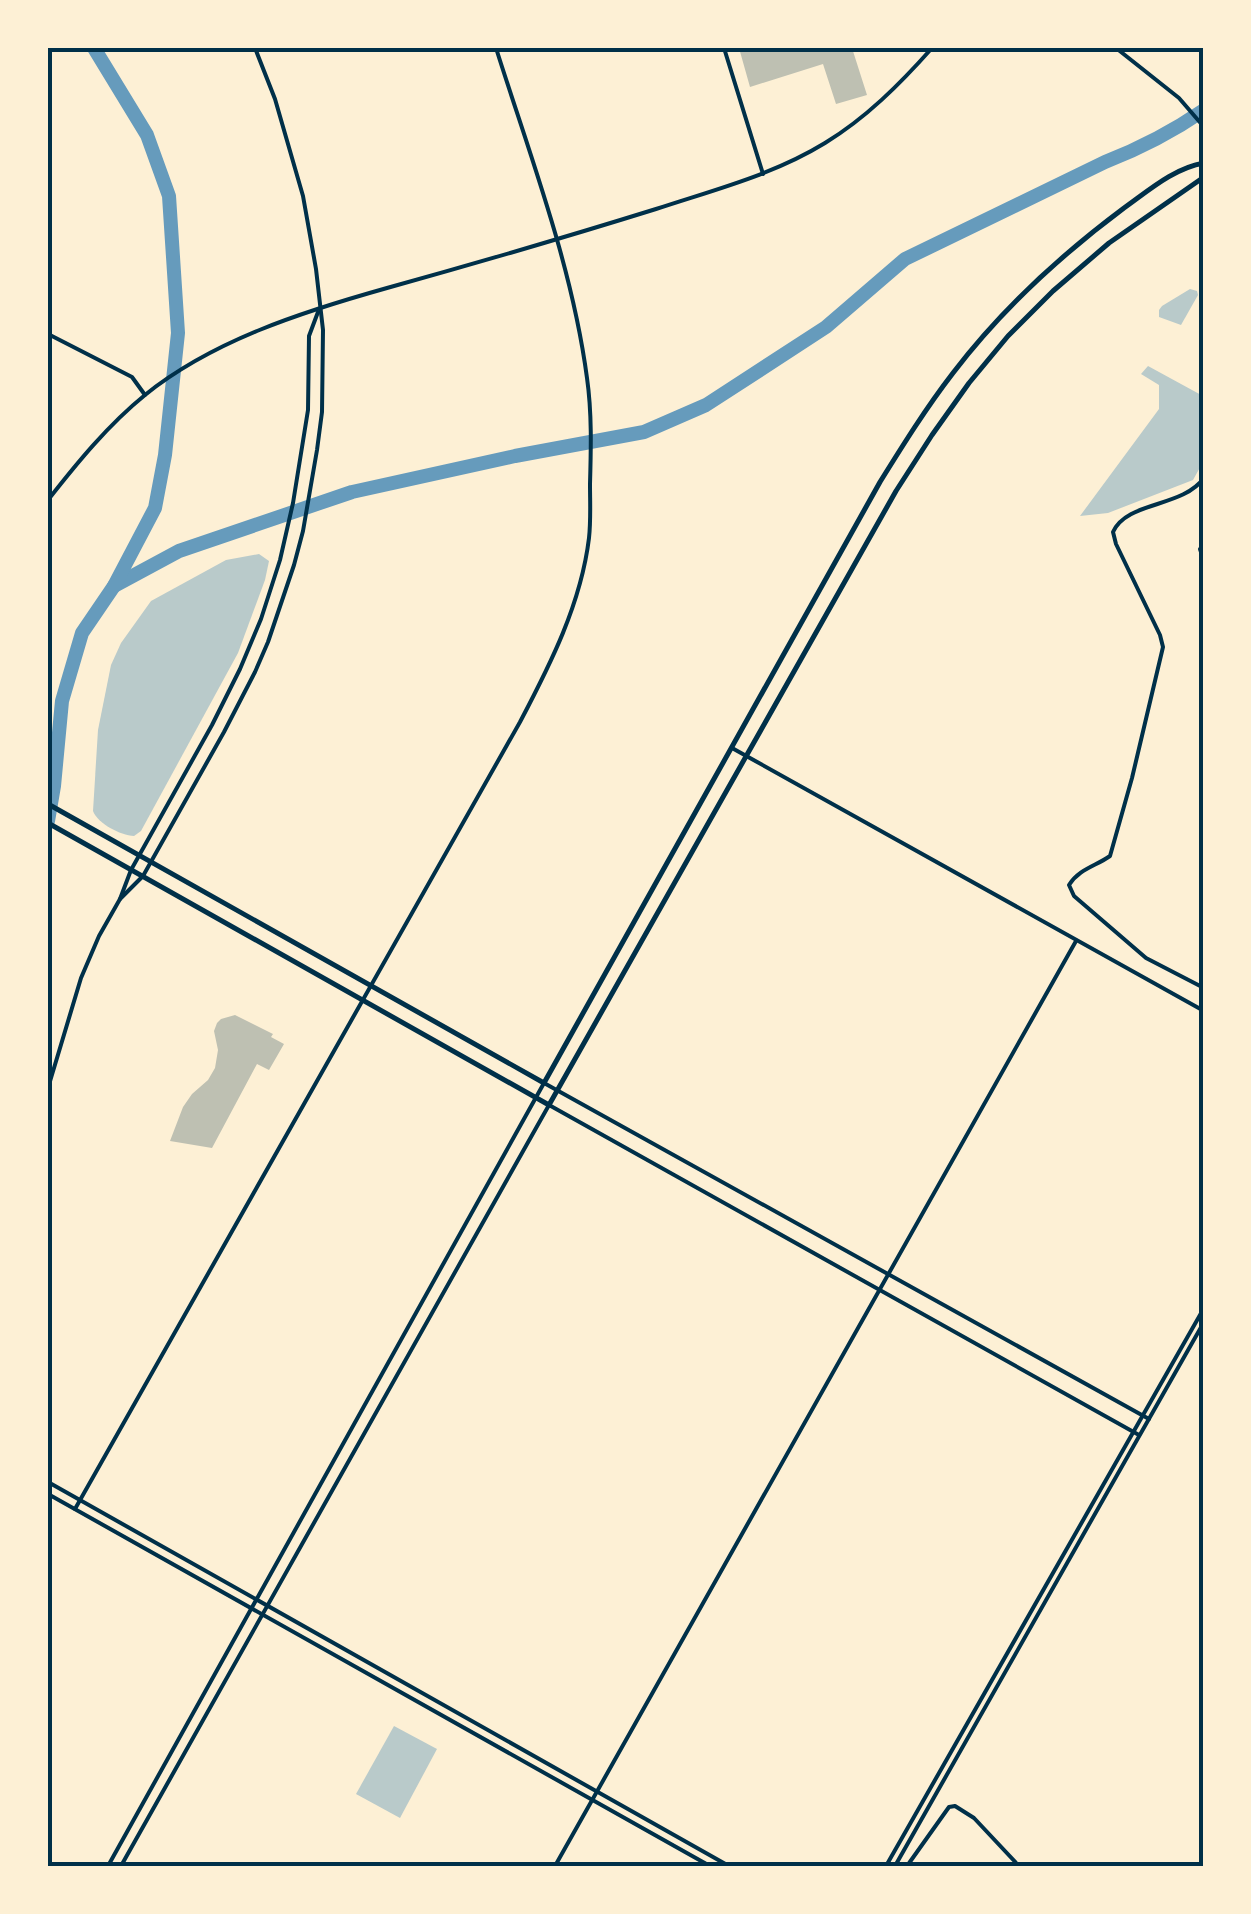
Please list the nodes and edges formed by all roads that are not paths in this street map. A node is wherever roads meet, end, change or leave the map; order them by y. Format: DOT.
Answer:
graph roads {
  1 [pos="256,48"];
  2 [pos="496,48"];
  3 [pos="724,48"];
  4 [pos="932,48"];
  5 [pos="1116,48"];
  6 [pos="1203,126"];
  7 [pos="1204,164"];
  8 [pos="763,174"];
  9 [pos="1204,176"];
  10 [pos="556,240"];
  11 [pos="320,307"];
  12 [pos="48,334"];
  13 [pos="145,395"];
  14 [pos="1204,478"];
  15 [pos="48,500"];
  16 [pos="1204,544"];
  17 [pos="1204,561"];
  18 [pos="732,748"];
  19 [pos="746,756"];
  20 [pos="48,804"];
  21 [pos="48,823"];
  22 [pos="140,856"];
  23 [pos="151,862"];
  24 [pos="131,870"];
  25 [pos="143,876"];
  26 [pos="120,899"];
  27 [pos="1076,940"];
  28 [pos="370,986"];
  29 [pos="1204,988"];
  30 [pos="362,1000"];
  31 [pos="1204,1011"];
  32 [pos="544,1084"];
  33 [pos="48,1088"];
  34 [pos="558,1090"];
  35 [pos="536,1098"];
  36 [pos="549,1106"];
  37 [pos="888,1274"];
  38 [pos="880,1290"];
  39 [pos="1204,1308"];
  40 [pos="1204,1322"];
  41 [pos="1146,1417"];
  42 [pos="1136,1433"];
  43 [pos="48,1482"];
  44 [pos="48,1494"];
  45 [pos="79,1500"];
  46 [pos="74,1509"];
  47 [pos="256,1600"];
  48 [pos="268,1606"];
  49 [pos="252,1608"];
  50 [pos="263,1615"];
  51 [pos="597,1792"];
  52 [pos="592,1800"];
  53 [pos="108,1866"];
  54 [pos="121,1866"];
  55 [pos="555,1866"];
  56 [pos="710,1866"];
  57 [pos="729,1866"];
  58 [pos="886,1866"];
  59 [pos="895,1866"];
  60 [pos="907,1866"];
  61 [pos="1019,1866"];
  1 -- 11 [label="street"];
  2 -- 10 [label="street"];
  3 -- 8 [label="street"];
  4 -- 8 [label="street"];
  5 -- 6 [label="street"];
  7 -- 18 [label="main road"];
  8 -- 10 [label="street"];
  9 -- 19 [label="main road"];
  10 -- 11 [label="street"];
  10 -- 28 [label="street"];
  11 -- 13 [label="street"];
  11 -- 22 [label="street"];
  11 -- 23 [label="street"];
  12 -- 13 [label="street"];
  13 -- 15 [label="street"];
  14 -- 29 [label="street"];
  16 -- 17 [label="street"];
  18 -- 19 [label="street"];
  18 -- 32 [label="main road"];
  19 -- 27 [label="street"];
  19 -- 34 [label="main road"];
  20 -- 22 [label="main road"];
  21 -- 24 [label="main road"];
  22 -- 23 [label="main road"];
  22 -- 24 [label="street"];
  23 -- 25 [label="street"];
  23 -- 28 [label="main road"];
  24 -- 25 [label="main road"];
  24 -- 26 [label="street"];
  25 -- 26 [label="street"];
  25 -- 30 [label="main road"];
  26 -- 33 [label="street"];
  27 -- 31 [label="street"];
  27 -- 37 [label="street"];
  28 -- 30 [label="street"];
  28 -- 32 [label="main road"];
  30 -- 35 [label="main road"];
  30 -- 45 [label="street"];
  32 -- 34 [label="street"];
  32 -- 35 [label="street"];
  34 -- 36 [label="main road"];
  34 -- 37 [label="street"];
  35 -- 36 [label="main road"];
  35 -- 47 [label="street"];
  36 -- 38 [label="street"];
  36 -- 48 [label="street"];
  37 -- 38 [label="street"];
  37 -- 41 [label="street"];
  38 -- 42 [label="street"];
  38 -- 51 [label="street"];
  39 -- 41 [label="street"];
  40 -- 41 [label="street"];
  41 -- 42 [label="street"];
  42 -- 58 [label="street"];
  42 -- 59 [label="street"];
  43 -- 45 [label="street"];
  44 -- 46 [label="street"];
  45 -- 46 [label="street"];
  45 -- 47 [label="street"];
  46 -- 49 [label="street"];
  47 -- 48 [label="street"];
  47 -- 49 [label="street"];
  48 -- 50 [label="street"];
  48 -- 51 [label="street"];
  49 -- 50 [label="street"];
  49 -- 53 [label="street"];
  50 -- 52 [label="street"];
  50 -- 54 [label="street"];
  51 -- 52 [label="street"];
  51 -- 57 [label="street"];
  52 -- 55 [label="street"];
  52 -- 56 [label="street"];
  60 -- 61 [label="street"];
}
